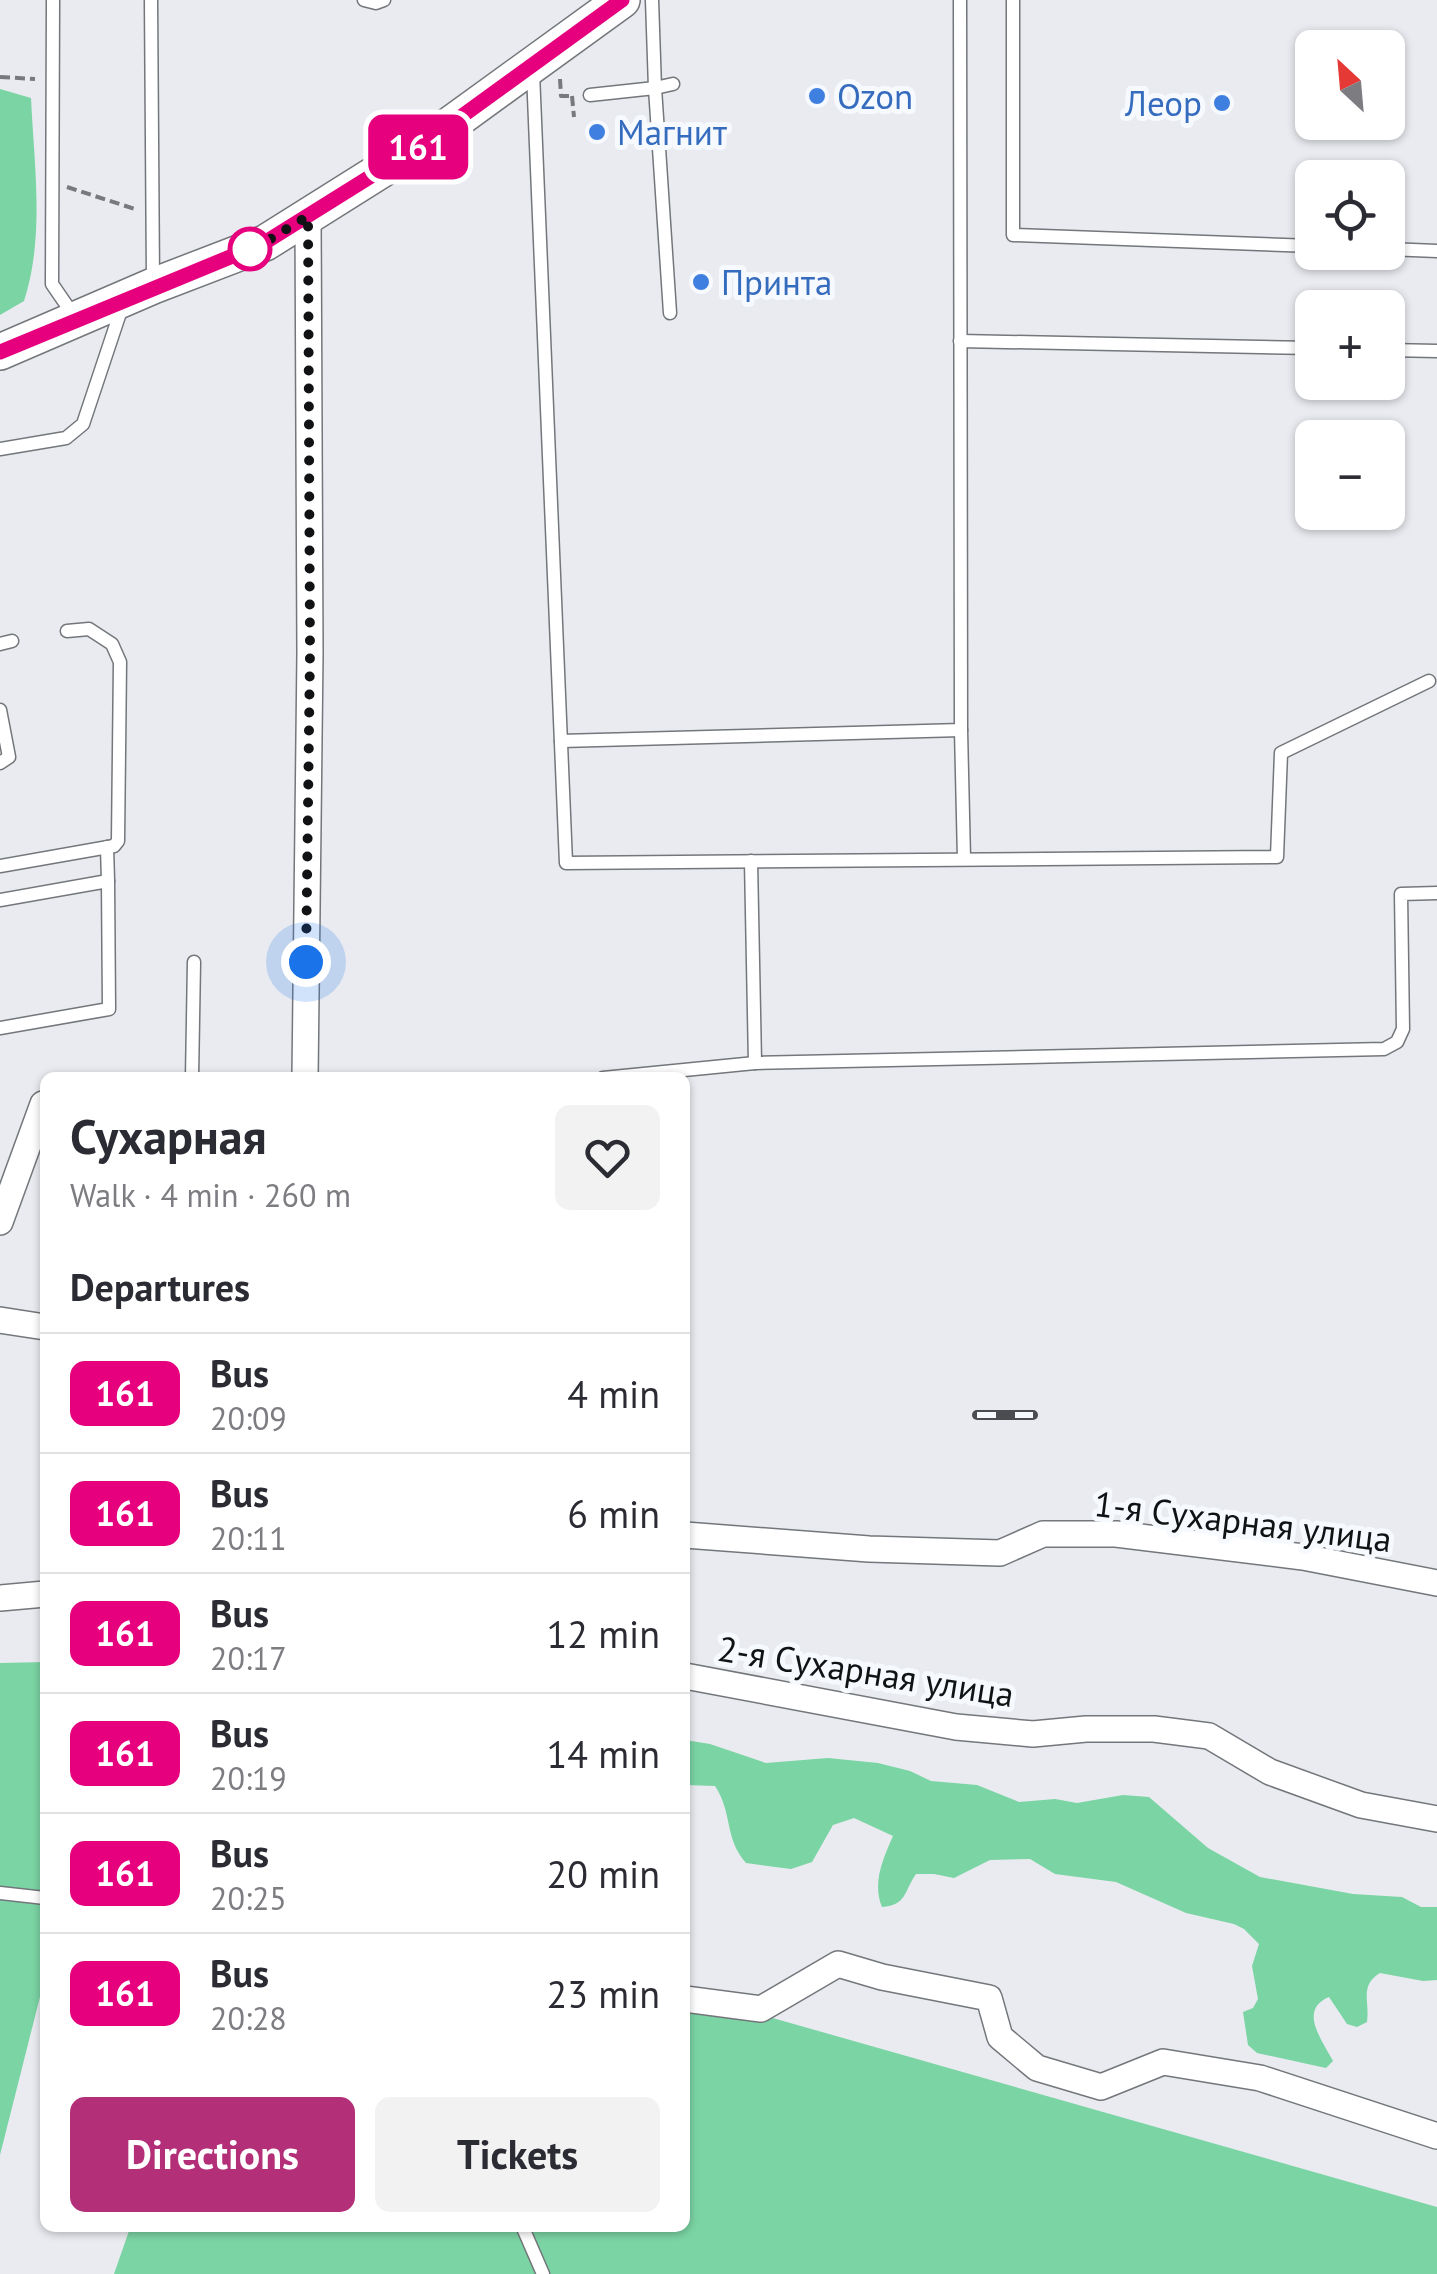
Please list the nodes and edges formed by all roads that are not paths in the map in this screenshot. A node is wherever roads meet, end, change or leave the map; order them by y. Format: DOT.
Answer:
graph roads {
  1 [pos="52,0"];
  2 [pos="151,0"];
  3 [pos="364,0"];
  4 [pos="384,0"];
  5 [pos="622,0"];
  6 [pos="652,0"];
  7 [pos="960,0"];
  8 [pos="1012,0"];
  9 [pos="546,68"];
  10 [pos="672,84"];
  11 [pos="654,88"];
  12 [pos="580,96"];
  13 [pos="308,216"];
  14 [pos="1295,245"];
  15 [pos="1405,250"];
  16 [pos="1437,251"];
  17 [pos="139,292"];
  18 [pos="670,313"];
  19 [pos="76,318"];
  20 [pos="960,340"];
  21 [pos="1295,348"];
  22 [pos="1405,350"];
  23 [pos="1437,351"];
  24 [pos="0,352"];
  25 [pos="0,449"];
  26 [pos="67,631"];
  27 [pos="1429,681"];
  28 [pos="0,710"];
  29 [pos="962,730"];
  30 [pos="560,740"];
  31 [pos="0,763"];
  32 [pos="107,848"];
  33 [pos="964,859"];
  34 [pos="751,861"];
  35 [pos="0,866"];
  36 [pos="108,881"];
  37 [pos="1437,893"];
  38 [pos="0,900"];
  39 [pos="194,962"];
  40 [pos="0,1028"];
  41 [pos="755,1063"];
  42 [pos="192,1072"];
  43 [pos="305,1072"];
  44 [pos="664,1072"];
  45 [pos="40,1110"];
  46 [pos="0,1222"];
  47 [pos="0,1320"];
  48 [pos="40,1327"];
  49 [pos="690,1535"];
  50 [pos="1437,1583"];
  51 [pos="40,1594"];
  52 [pos="0,1598"];
  53 [pos="690,1677"];
  54 [pos="1437,1818"];
  55 [pos="0,1893"];
  56 [pos="40,1897"];
  57 [pos="690,2000"];
  58 [pos="1437,2136"];
  59 [pos="525,2232"];
  60 [pos="544,2274"];
  1 -- 19 [label="lane"];
  2 -- 17 [label="lane"];
  3 -- 4 [label="lane"];
  5 -- 9 [label="street"];
  6 -- 11 [label="lane"];
  7 -- 20 [label="lane"];
  8 -- 14 [label="lane"];
  9 -- 13 [label="street"];
  9 -- 30 [label="lane"];
  10 -- 11 [label="lane"];
  11 -- 12 [label="lane"];
  11 -- 18 [label="lane"];
  13 -- 17 [label="street"];
  13 -- 43 [label="street"];
  15 -- 16 [label="lane"];
  17 -- 19 [label="street"];
  17 -- 25 [label="lane"];
  19 -- 24 [label="street"];
  20 -- 21 [label="lane"];
  20 -- 29 [label="lane"];
  22 -- 23 [label="lane"];
  26 -- 32 [label="lane"];
  27 -- 33 [label="lane"];
  28 -- 31 [label="lane"];
  29 -- 30 [label="lane"];
  29 -- 33 [label="lane"];
  30 -- 34 [label="lane"];
  32 -- 35 [label="lane"];
  32 -- 36 [label="lane"];
  33 -- 34 [label="lane"];
  34 -- 41 [label="lane"];
  36 -- 38 [label="lane"];
  36 -- 40 [label="lane"];
  37 -- 41 [label="lane"];
  39 -- 42 [label="lane"];
  41 -- 44 [label="lane"];
  45 -- 46 [label="street"];
  47 -- 48 [label="street"];
  49 -- 50 [label="street, 1-я Сухарная улица"];
  51 -- 52 [label="street"];
  53 -- 54 [label="street, 2-я Сухарная улица"];
  55 -- 56 [label="lane"];
  57 -- 58 [label="street"];
  59 -- 60 [label="lane"];
}
